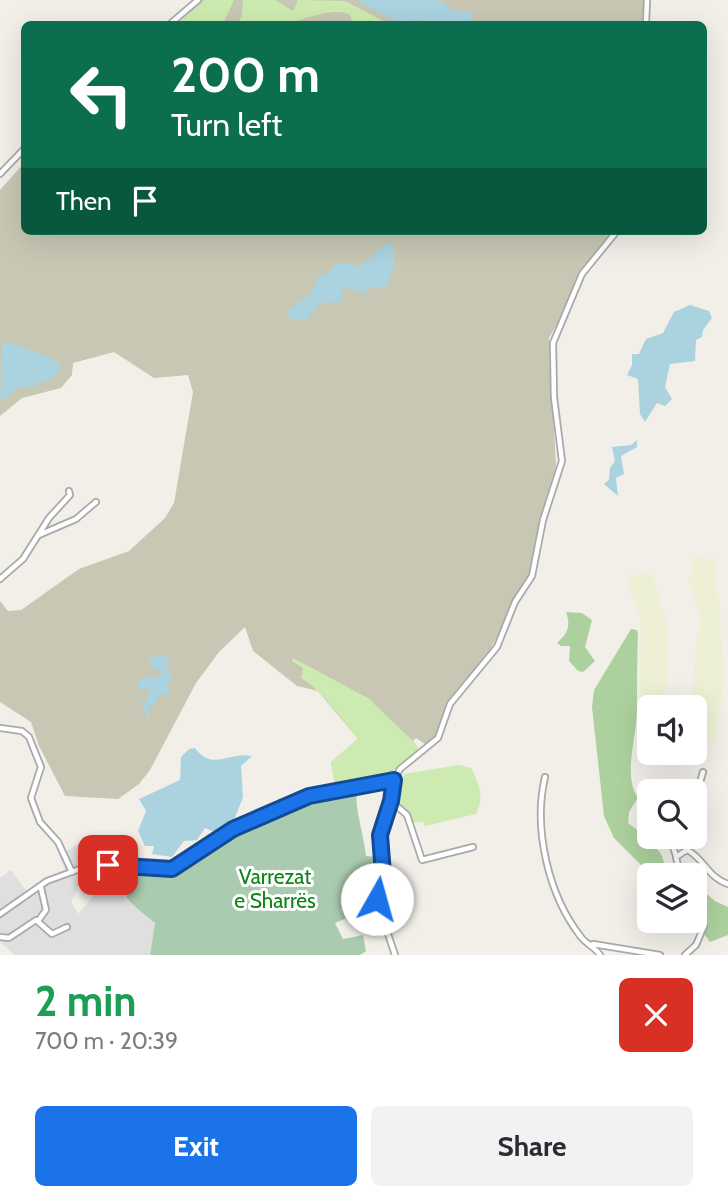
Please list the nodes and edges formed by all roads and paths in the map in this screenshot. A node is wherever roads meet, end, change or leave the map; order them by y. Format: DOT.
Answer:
graph roads {
  1 [pos="198,0"];
  2 [pos="647,0"];
  3 [pos="174,21"];
  4 [pos="646,21"];
  5 [pos="21,152"];
  6 [pos="0,174"];
  7 [pos="614,235"];
  8 [pos="69,491"];
  9 [pos="96,502"];
  10 [pos="38,535"];
  11 [pos="0,579"];
  12 [pos="0,728"];
  13 [pos="703,772"];
  14 [pos="545,777"];
  15 [pos="701,779"];
  16 [pos="394,780"];
  17 [pos="391,801"];
  18 [pos="473,848"];
  19 [pos="674,849"];
  20 [pos="676,857"];
  21 [pos="677,863"];
  22 [pos="72,873"];
  23 [pos="728,884"];
  24 [pos="41,888"];
  25 [pos="0,914"];
  26 [pos="38,920"];
  27 [pos="67,927"];
  28 [pos="701,933"];
  29 [pos="0,937"];
  30 [pos="592,944"];
  31 [pos="395,955"];
  32 [pos="600,955"];
  33 [pos="660,955"];
  34 [pos="685,955"];
  1 -- 3 [label="street"];
  2 -- 4 [label="street"];
  5 -- 6 [label="street"];
  7 -- 16 [label="street"];
  8 -- 10 [label="street"];
  9 -- 10 [label="street"];
  10 -- 11 [label="street"];
  12 -- 22 [label="street"];
  13 -- 15 [label="street"];
  14 -- 30 [label="street"];
  16 -- 17 [label="street"];
  16 -- 22 [label="street"];
  17 -- 18 [label="street"];
  17 -- 31 [label="street"];
  19 -- 20 [label="street"];
  20 -- 21 [label="street"];
  20 -- 23 [label="street"];
  22 -- 24 [label="street"];
  24 -- 25 [label="street"];
  24 -- 26 [label="street"];
  26 -- 27 [label="street"];
  26 -- 29 [label="street"];
  28 -- 34 [label="street"];
  30 -- 32 [label="street"];
  30 -- 33 [label="street"];
}
